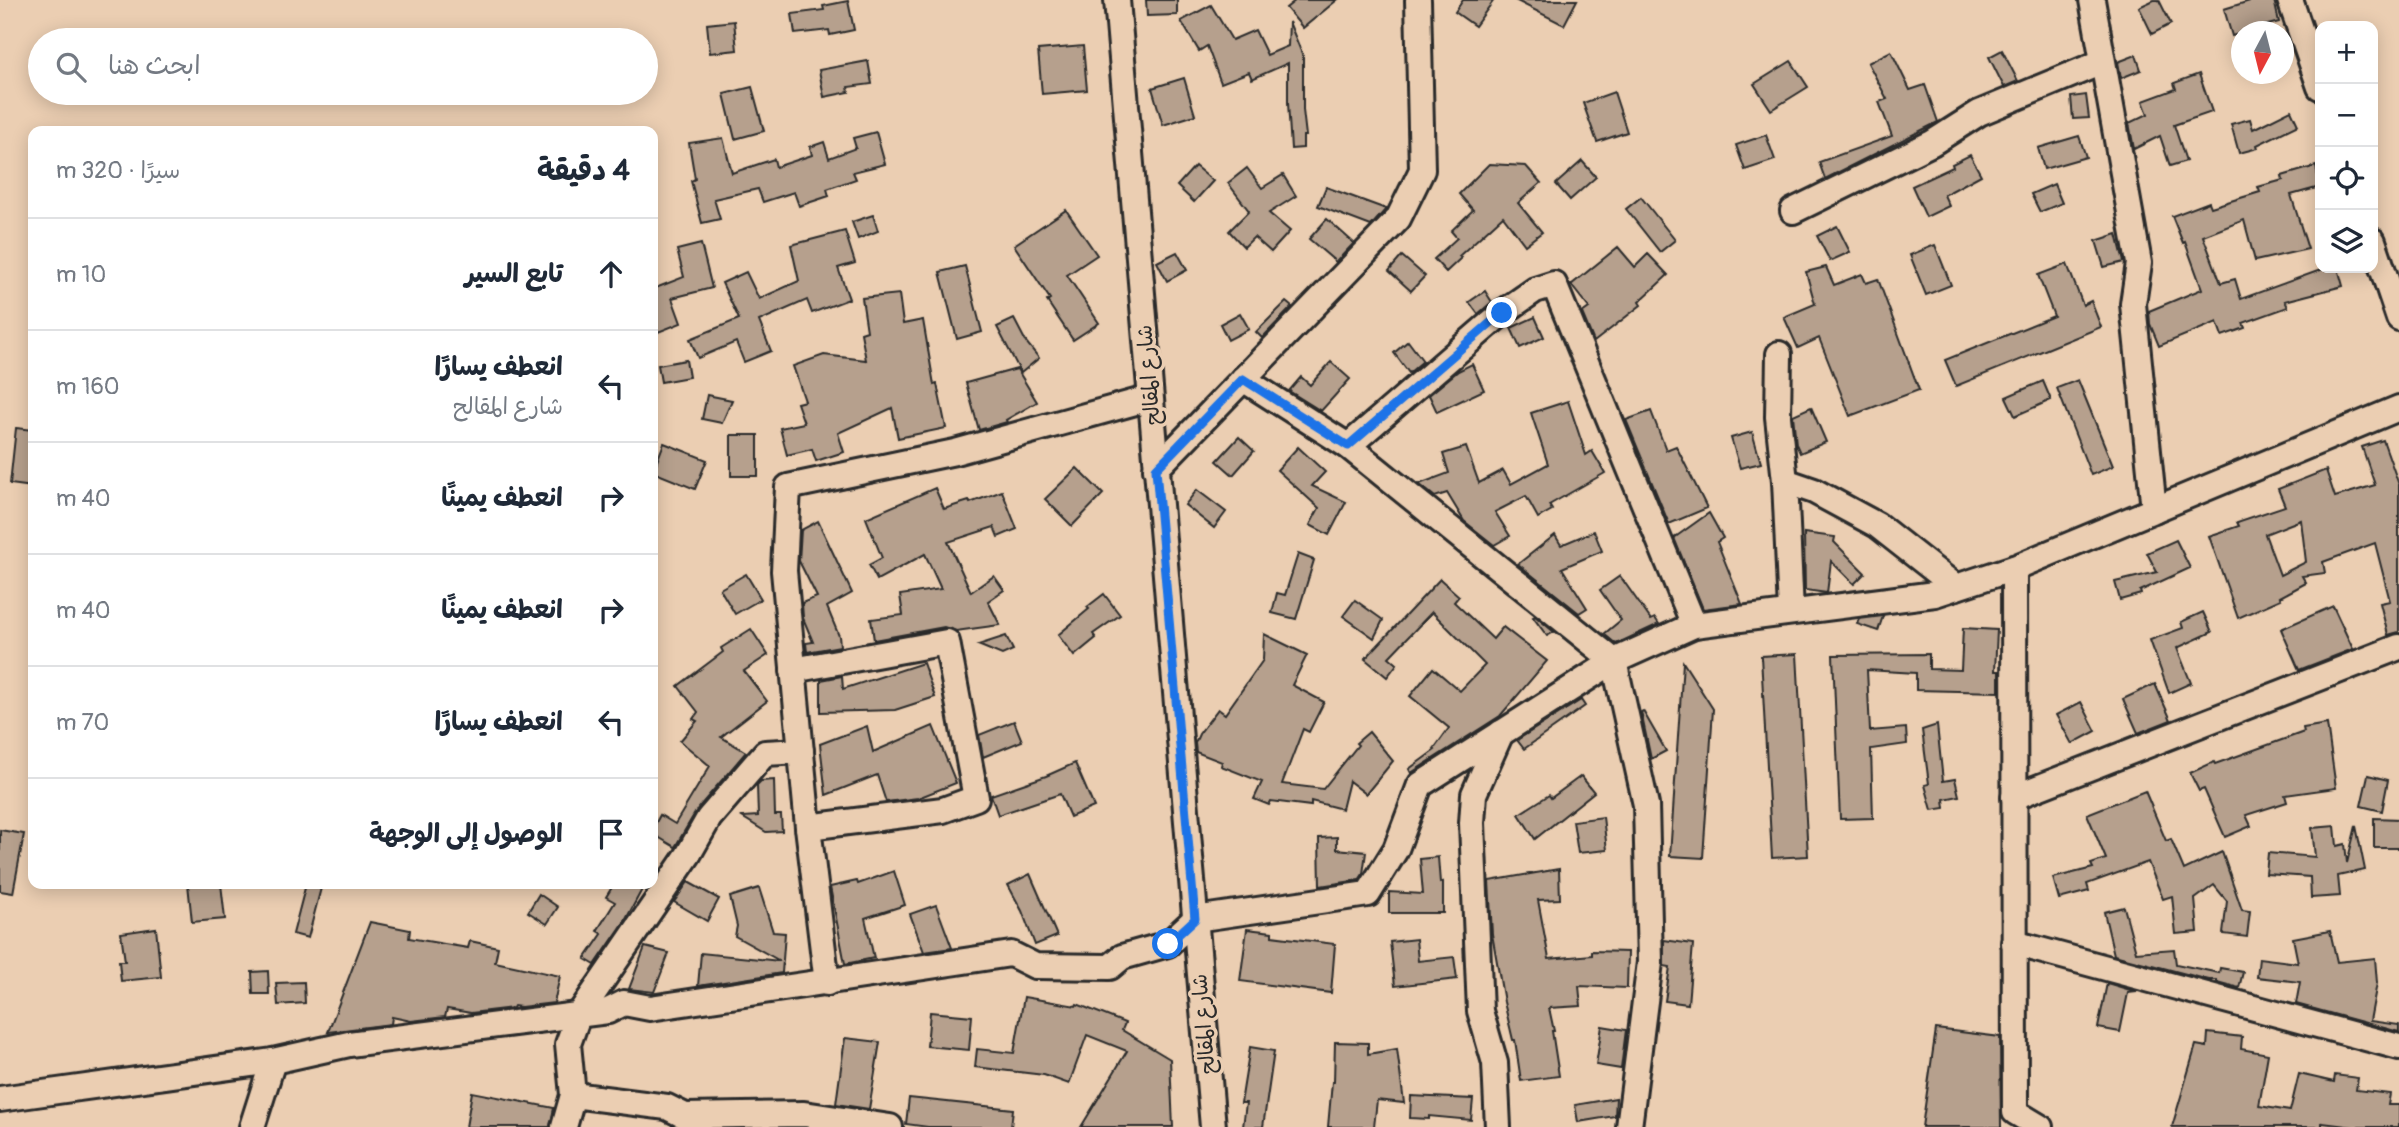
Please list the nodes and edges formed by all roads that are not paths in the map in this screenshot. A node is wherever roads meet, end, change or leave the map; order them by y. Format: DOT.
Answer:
graph roads {
  1 [pos="1117,0"];
  2 [pos="1418,0"];
  3 [pos="2092,0"];
  4 [pos="2290,0"];
  5 [pos="2102,62"];
  6 [pos="2319,84"];
  7 [pos="1793,211"];
  8 [pos="2378,256"];
  9 [pos="2399,318"];
  10 [pos="1779,354"];
  11 [pos="1243,379"];
  12 [pos="1150,398"];
  13 [pos="2399,408"];
  14 [pos="1348,446"];
  15 [pos="1156,469"];
  16 [pos="1785,481"];
  17 [pos="2154,510"];
  18 [pos="2014,568"];
  19 [pos="1956,587"];
  20 [pos="1791,612"];
  21 [pos="1694,625"];
  22 [pos="2399,647"];
  23 [pos="1614,661"];
  24 [pos="793,670"];
  25 [pos="1501,733"];
  26 [pos="801,751"];
  27 [pos="2014,797"];
  28 [pos="808,827"];
  29 [pos="1195,919"];
  30 [pos="2014,943"];
  31 [pos="827,983"];
  32 [pos="578,1016"];
  33 [pos="2399,1047"];
  34 [pos="273,1061"];
  35 [pos="573,1095"];
  36 [pos="0,1099"];
  37 [pos="684,1122"];
  38 [pos="252,1127"];
  39 [pos="564,1127"];
  40 [pos="890,1127"];
  41 [pos="1213,1127"];
  42 [pos="1498,1127"];
  43 [pos="1629,1127"];
  44 [pos="2040,1127"];
  1 -- 12 [label="street, شارع المقالح"];
  2 -- 11 [label="street"];
  3 -- 5 [label="street"];
  4 -- 6 [label="street"];
  5 -- 7 [label="street"];
  5 -- 17 [label="street"];
  8 -- 9 [label="street"];
  10 -- 16 [label="street"];
  11 -- 14 [label="street"];
  11 -- 15 [label="street"];
  12 -- 15 [label="street, شارع المقالح"];
  12 -- 24 [label="street"];
  13 -- 17 [label="street"];
  14 -- 21 [label="street"];
  14 -- 23 [label="street"];
  15 -- 29 [label="street, شارع المقالح"];
  16 -- 19 [label="street"];
  16 -- 20 [label="street"];
  17 -- 18 [label="street"];
  18 -- 19 [label="street"];
  18 -- 27 [label="street"];
  19 -- 20 [label="street"];
  20 -- 21 [label="street"];
  21 -- 23 [label="street"];
  22 -- 27 [label="street"];
  23 -- 25 [label="street"];
  23 -- 43 [label="street"];
  24 -- 26 [label="street"];
  24 -- 28 [label="street"];
  25 -- 29 [label="street"];
  25 -- 42 [label="street"];
  26 -- 28 [label="street"];
  26 -- 32 [label="street"];
  27 -- 30 [label="street"];
  28 -- 31 [label="street"];
  29 -- 31 [label="street"];
  29 -- 41 [label="street, شارع المقالح"];
  30 -- 33 [label="street"];
  30 -- 44 [label="street"];
  31 -- 32 [label="street"];
  32 -- 34 [label="street"];
  32 -- 35 [label="street"];
  34 -- 36 [label="street"];
  34 -- 38 [label="street"];
  35 -- 37 [label="street"];
  35 -- 39 [label="street"];
  37 -- 40 [label="street"];
}
